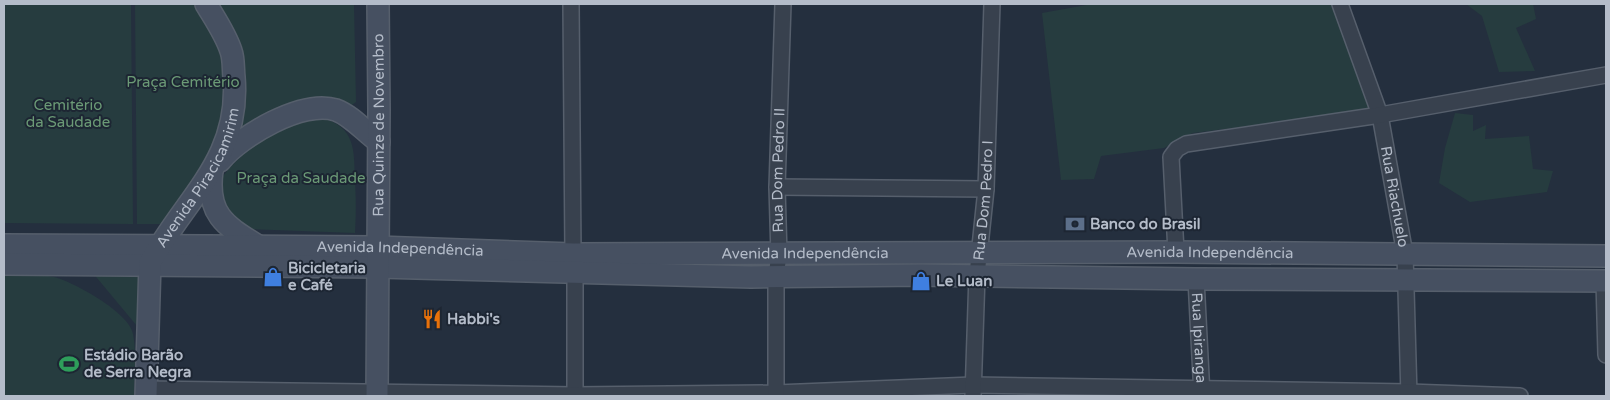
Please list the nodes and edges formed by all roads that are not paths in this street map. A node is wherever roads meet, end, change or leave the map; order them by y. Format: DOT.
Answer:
graph roads {
  1 [pos="206,4"];
  2 [pos="378,4"];
  3 [pos="571,4"];
  4 [pos="783,4"];
  5 [pos="992,4"];
  6 [pos="1340,4"];
  7 [pos="1606,75"];
  8 [pos="1380,115"];
  9 [pos="379,142"];
  10 [pos="212,170"];
  11 [pos="777,187"];
  12 [pos="986,189"];
  13 [pos="4,245"];
  14 [pos="261,248"];
  15 [pos="1176,252"];
  16 [pos="981,253"];
  17 [pos="1406,254"];
  18 [pos="155,255"];
  19 [pos="779,255"];
  20 [pos="1606,256"];
  21 [pos="378,257"];
  22 [pos="4,264"];
  23 [pos="574,264"];
  24 [pos="977,275"];
  25 [pos="776,276"];
  26 [pos="1196,279"];
  27 [pos="1407,279"];
  28 [pos="1605,281"];
  29 [pos="1606,354"];
  30 [pos="973,391"];
  31 [pos="146,393"];
  32 [pos="1202,393"];
  33 [pos="1409,394"];
  34 [pos="377,395"];
  35 [pos="575,395"];
  36 [pos="776,395"];
  37 [pos="1520,396"];
  1 -- 10 [label="main road, Avenida Piracicamirim"];
  2 -- 9 [label="main road, Rua Quinze de Novembro"];
  3 -- 23 [label="street"];
  4 -- 11 [label="street, Rua Dom Pedro II"];
  5 -- 12 [label="street, Rua Dom Pedro I"];
  6 -- 8 [label="street, Rua Riachuelo"];
  7 -- 8 [label="street"];
  8 -- 15 [label="street"];
  8 -- 17 [label="street, Rua Riachuelo"];
  9 -- 10 [label="main road"];
  9 -- 21 [label="main road, Rua Quinze de Novembro"];
  10 -- 14 [label="main road"];
  10 -- 18 [label="main road, Avenida Piracicamirim"];
  11 -- 12 [label="street"];
  11 -- 19 [label="street, Rua Dom Pedro II"];
  12 -- 16 [label="street, Rua Dom Pedro I"];
  13 -- 18 [label="main road, Avenida Independência"];
  14 -- 18 [label="main road, Avenida Independência"];
  14 -- 21 [label="main road, Avenida Independência"];
  15 -- 16 [label="main road, Avenida Independência"];
  15 -- 17 [label="main road, Avenida Independência"];
  16 -- 19 [label="main road, Avenida Independência"];
  16 -- 24 [label="street, Rua Dom Pedro I"];
  17 -- 20 [label="main road, Avenida Independência"];
  17 -- 27 [label="street, Rua Riachuelo"];
  18 -- 21 [label="main road, Avenida Independência"];
  18 -- 22 [label="main road, Avenida Independência"];
  18 -- 31 [label="main road"];
  19 -- 23 [label="main road, Avenida Independência"];
  19 -- 25 [label="street, Rua Dom Pedro II"];
  21 -- 23 [label="main road, Avenida Independência"];
  21 -- 34 [label="main road, Rua Quinze de Novembro"];
  23 -- 25 [label="main road, Avenida Independência"];
  23 -- 35 [label="street"];
  24 -- 25 [label="main road, Avenida Independência"];
  24 -- 26 [label="main road, Avenida Independência"];
  24 -- 30 [label="street, Rua Dom Pedro I"];
  25 -- 36 [label="street, Rua Dom Pedro II"];
  26 -- 27 [label="main road, Avenida Independência"];
  26 -- 32 [label="street, Rua Ipiranga"];
  27 -- 28 [label="main road, Avenida Independência"];
  27 -- 33 [label="street, Rua Riachuelo"];
  28 -- 29 [label="street"];
  30 -- 32 [label="street"];
  30 -- 36 [label="street"];
  31 -- 34 [label="street"];
  32 -- 33 [label="street"];
  33 -- 37 [label="street"];
  34 -- 35 [label="street"];
  35 -- 36 [label="street"];
}
